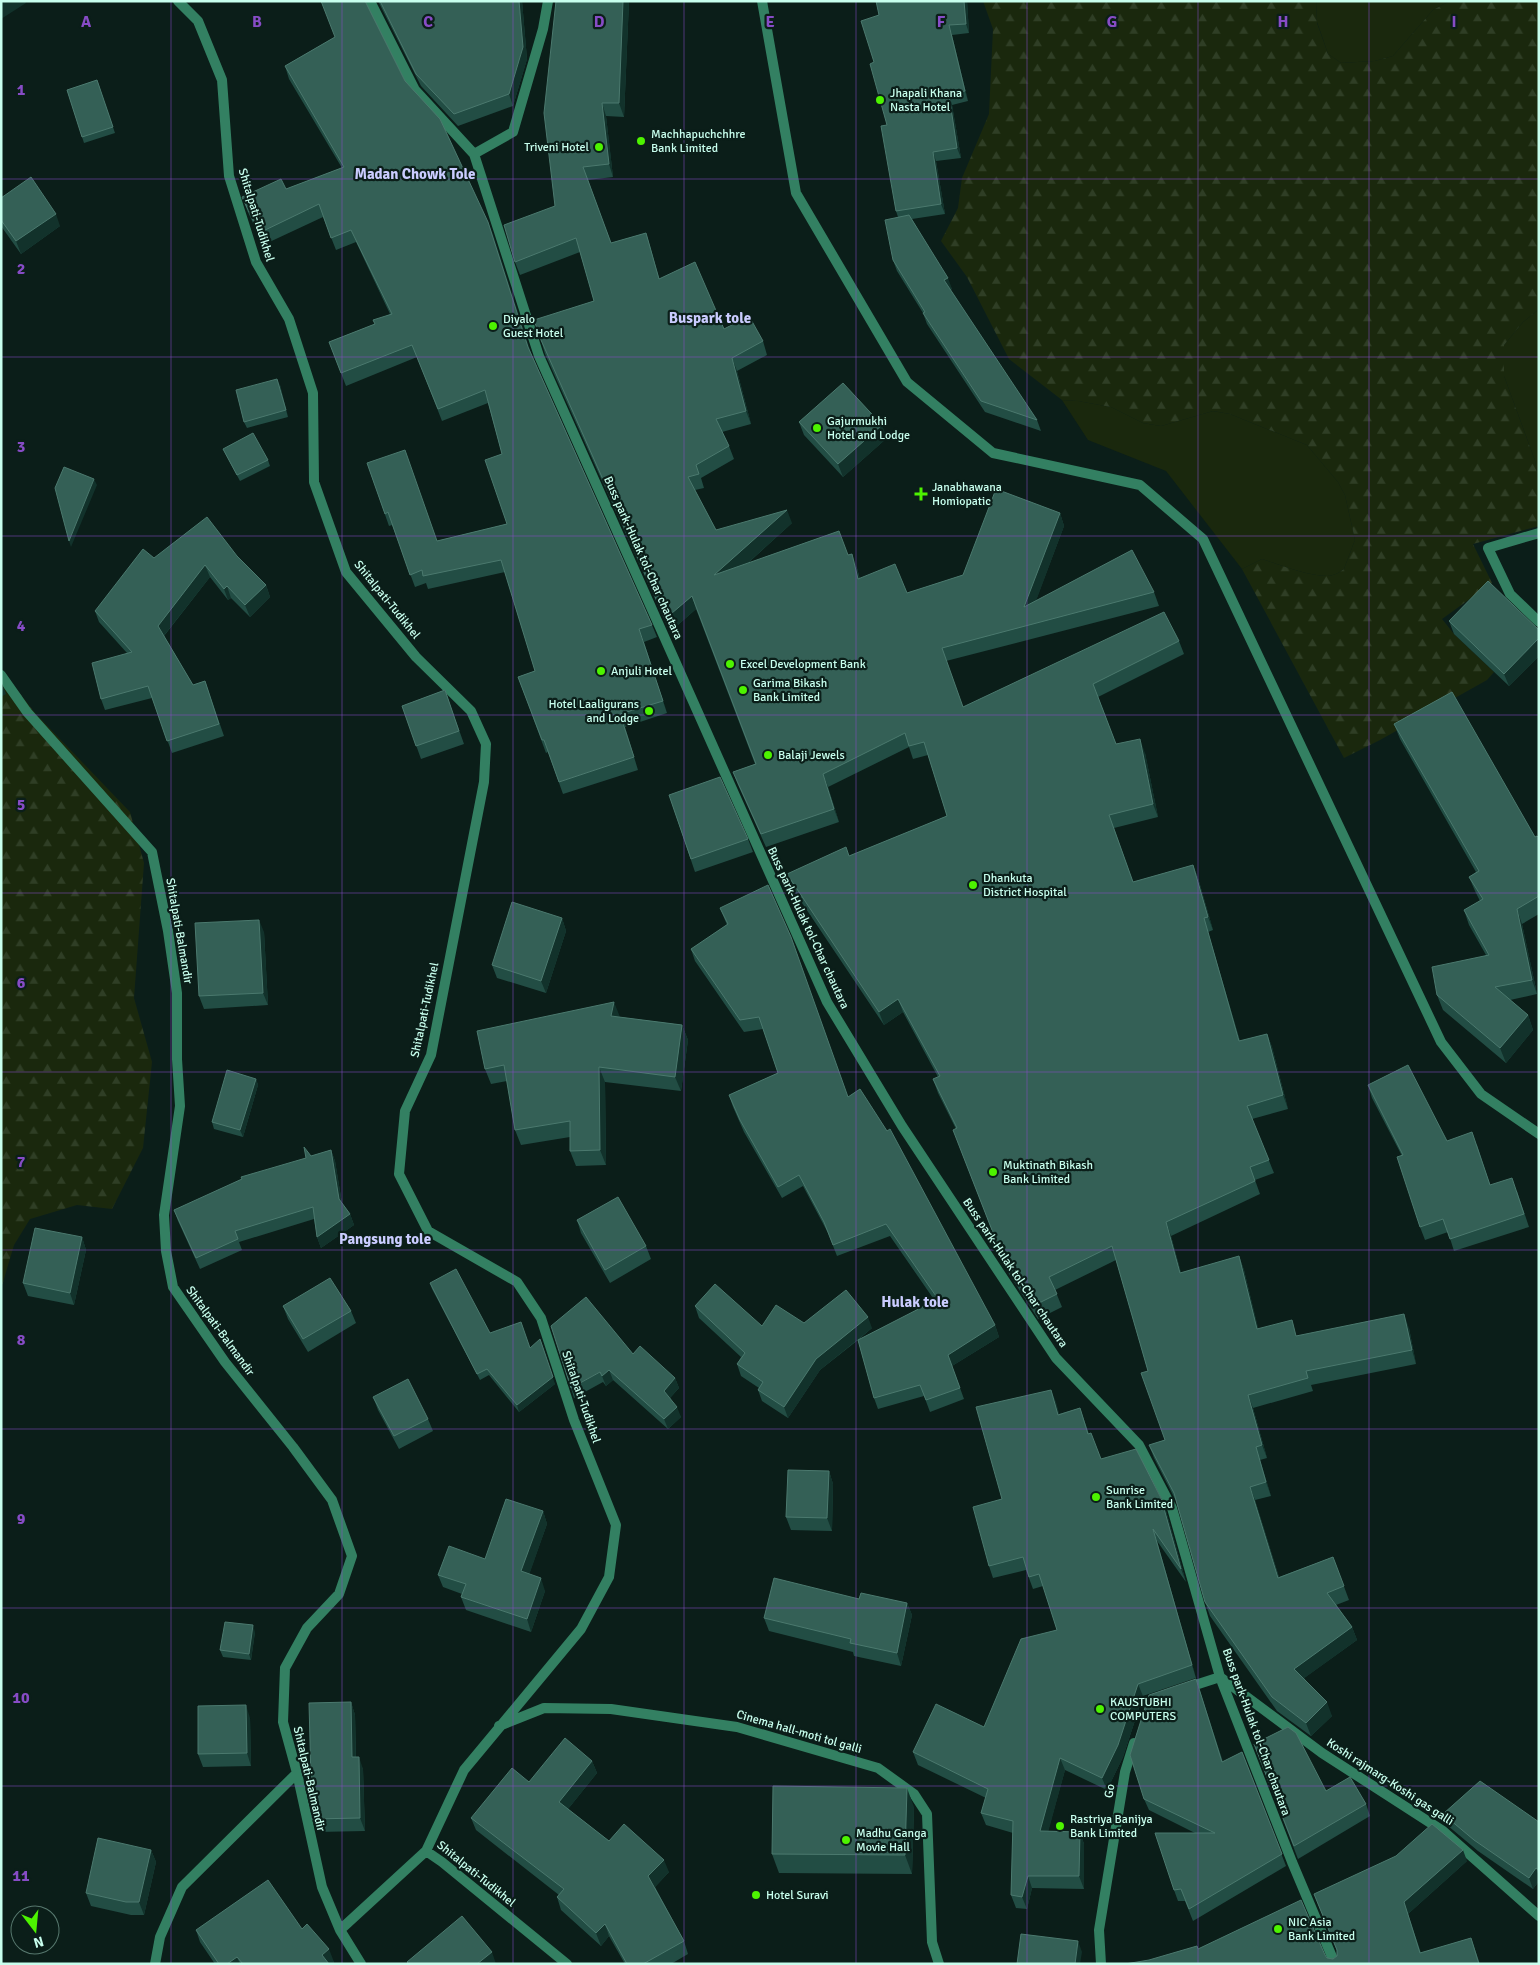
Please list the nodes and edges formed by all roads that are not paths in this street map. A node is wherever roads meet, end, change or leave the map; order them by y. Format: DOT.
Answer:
graph roads {
  1 [pos="178,1"];
  2 [pos="370,1"];
  3 [pos="548,1"];
  4 [pos="762,2"];
  5 [pos="474,154"];
  6 [pos="1539,533"];
  7 [pos="1539,622"];
  8 [pos="1,675"];
  9 [pos="1539,1134"];
  10 [pos="1220,1677"];
  11 [pos="1175,1692"];
  12 [pos="498,1727"];
  13 [pos="1137,1736"];
  14 [pos="297,1773"];
  15 [pos="426,1851"];
  16 [pos="1539,1916"];
  17 [pos="340,1930"];
  18 [pos="155,1964"];
  19 [pos="361,1964"];
  20 [pos="568,1964"];
  21 [pos="939,1964"];
  22 [pos="1101,1964"];
  23 [pos="1334,1964"];
  1 -- 12 [label="street, Shitalpati-Tudikhel"];
  2 -- 5 [label="street"];
  3 -- 5 [label="street"];
  4 -- 9 [label="street"];
  5 -- 10 [label="street, Buss park-Hulak tol-Char chautara"];
  6 -- 7 [label="street"];
  8 -- 14 [label="street, Shitalpati-Balmandir"];
  10 -- 11 [label="street"];
  10 -- 16 [label="street, Koshi rajmarg-Koshi gas galli"];
  10 -- 23 [label="street, Buss park-Hulak tol-Char chautara"];
  12 -- 15 [label="street, Shitalpati-Tudikhel"];
  12 -- 21 [label="street, Cinema hall-moti tol galli"];
  13 -- 22 [label="street, Go"];
  14 -- 17 [label="street, Shitalpati-Balmandir"];
  14 -- 18 [label="street"];
  15 -- 17 [label="street"];
  15 -- 20 [label="street, Shitalpati-Tudikhel"];
  17 -- 19 [label="street, Shitalpati-Balmandir"];
}
